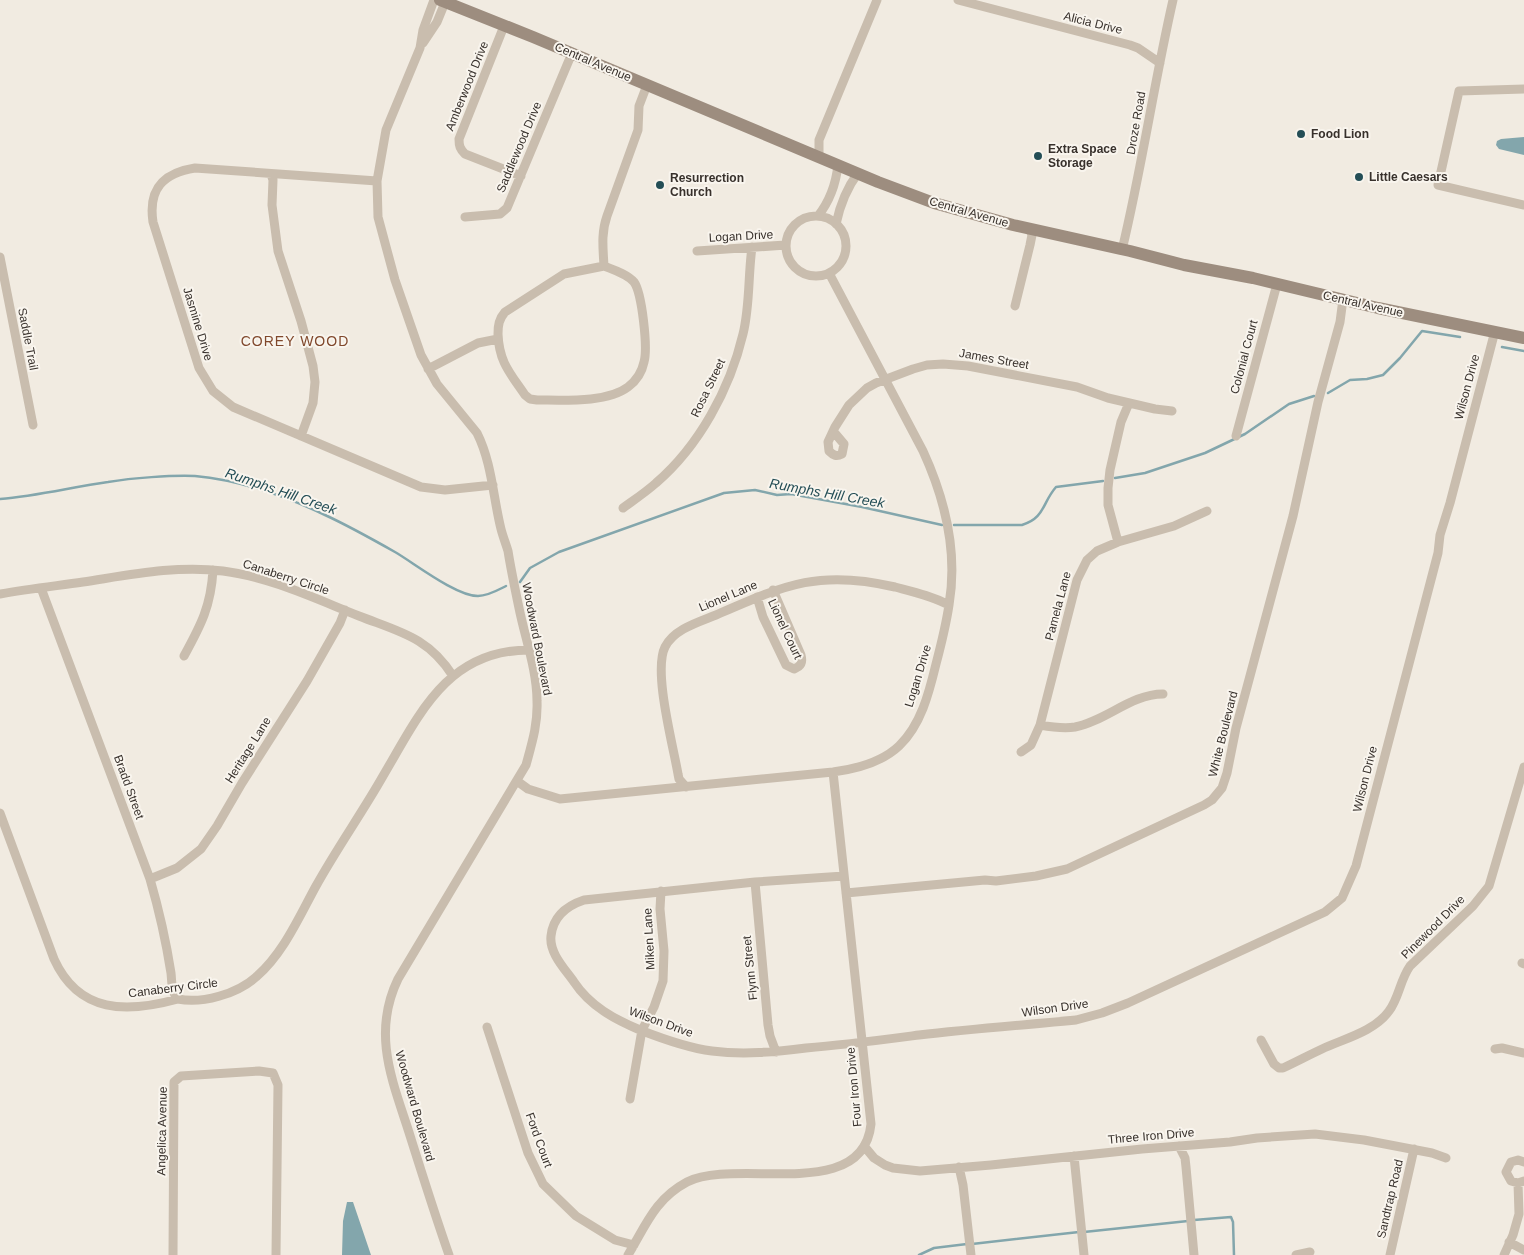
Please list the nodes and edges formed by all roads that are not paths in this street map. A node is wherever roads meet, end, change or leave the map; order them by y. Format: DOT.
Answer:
graph roads {
  1 [pos="877,0"];
  2 [pos="958,0"];
  3 [pos="1173,0"];
  4 [pos="447,1"];
  5 [pos="504,26"];
  6 [pos="572,53"];
  7 [pos="1160,62"];
  8 [pos="647,85"];
  9 [pos="1524,89"];
  10 [pos="819,158"];
  11 [pos="838,165"];
  12 [pos="858,173"];
  13 [pos="271,174"];
  14 [pos="521,176"];
  15 [pos="377,181"];
  16 [pos="1524,205"];
  17 [pos="818,216"];
  18 [pos="465,217"];
  19 [pos="836,224"];
  20 [pos="1029,228"];
  21 [pos="786,246"];
  22 [pos="752,247"];
  23 [pos="1122,250"];
  24 [pos="697,251"];
  25 [pos="0,257"];
  26 [pos="604,266"];
  27 [pos="828,273"];
  28 [pos="1277,284"];
  29 [pos="1343,299"];
  30 [pos="1015,306"];
  31 [pos="1495,332"];
  32 [pos="1524,338"];
  33 [pos="498,339"];
  34 [pos="428,368"];
  35 [pos="885,379"];
  36 [pos="1129,404"];
  37 [pos="1172,411"];
  38 [pos="33,425"];
  39 [pos="833,431"];
  40 [pos="301,436"];
  41 [pos="1236,436"];
  42 [pos="493,485"];
  43 [pos="622,508"];
  44 [pos="1208,511"];
  45 [pos="1118,542"];
  46 [pos="214,570"];
  47 [pos="41,588"];
  48 [pos="773,590"];
  49 [pos="0,594"];
  50 [pos="757,597"];
  51 [pos="949,605"];
  52 [pos="345,610"];
  53 [pos="530,650"];
  54 [pos="184,656"];
  55 [pos="453,676"];
  56 [pos="1163,694"];
  57 [pos="1040,725"];
  58 [pos="1021,752"];
  59 [pos="1524,767"];
  60 [pos="833,772"];
  61 [pos="517,781"];
  62 [pos="686,787"];
  63 [pos="1521,791"];
  64 [pos="0,813"];
  65 [pos="844,876"];
  66 [pos="150,879"];
  67 [pos="755,882"];
  68 [pos="661,891"];
  69 [pos="846,893"];
  70 [pos="178,999"];
  71 [pos="487,1027"];
  72 [pos="642,1030"];
  73 [pos="1262,1040"];
  74 [pos="862,1043"];
  75 [pos="1495,1049"];
  76 [pos="776,1052"];
  77 [pos="1524,1052"];
  78 [pos="630,1099"];
  79 [pos="864,1146"];
  80 [pos="1180,1146"];
  81 [pos="1414,1149"];
  82 [pos="1074,1156"];
  83 [pos="1446,1158"];
  84 [pos="1524,1162"];
  85 [pos="959,1167"];
  86 [pos="1521,1182"];
  87 [pos="1509,1242"];
  88 [pos="634,1245"];
  89 [pos="1524,1250"];
  90 [pos="1310,1252"];
  91 [pos="173,1255"];
  92 [pos="276,1255"];
  93 [pos="449,1255"];
  94 [pos="628,1255"];
  95 [pos="971,1255"];
  96 [pos="1084,1255"];
  97 [pos="1194,1255"];
  98 [pos="1296,1255"];
  99 [pos="1390,1255"];
  100 [pos="1504,1255"];
  1 -- 10 [label="street"];
  2 -- 7 [label="street, Alicia Drive"];
  3 -- 7 [label="street, Droze Road"];
  4 -- 5 [label="street, Central Avenue"];
  4 -- 15 [label="street, Woodward Boulevard"];
  5 -- 6 [label="street, Central Avenue"];
  5 -- 14 [label="street, Amberwood Drive"];
  6 -- 8 [label="street, Central Avenue"];
  6 -- 14 [label="street, Saddlewood Drive"];
  7 -- 23 [label="street, Droze Road"];
  8 -- 10 [label="street, Central Avenue"];
  8 -- 26 [label="street"];
  9 -- 16 [label="street"];
  10 -- 11 [label="street, Central Avenue"];
  11 -- 12 [label="street, Central Avenue"];
  11 -- 17 [label="street"];
  12 -- 19 [label="street"];
  12 -- 20 [label="street, Central Avenue"];
  13 -- 15 [label="street, Jasmine Drive"];
  13 -- 40 [label="street"];
  13 -- 40 [label="street, Jasmine Drive"];
  14 -- 18 [label="street, Saddlewood Drive"];
  15 -- 34 [label="street, Woodward Boulevard"];
  17 -- 19 [label="street"];
  17 -- 21 [label="street"];
  19 -- 27 [label="street"];
  20 -- 23 [label="street, Central Avenue"];
  20 -- 30 [label="street"];
  21 -- 22 [label="street, Logan Drive"];
  21 -- 27 [label="street"];
  22 -- 24 [label="street, Logan Drive"];
  22 -- 43 [label="street, Rosa Street"];
  23 -- 28 [label="street, Central Avenue"];
  25 -- 38 [label="street, Saddle Trail"];
  26 -- 33 [label="street"];
  26 -- 33 [label="street"];
  27 -- 35 [label="street, Logan Drive"];
  28 -- 29 [label="street, Central Avenue"];
  28 -- 41 [label="street, Colonial Court"];
  29 -- 31 [label="street, Central Avenue"];
  29 -- 69 [label="street, White Boulevard"];
  31 -- 32 [label="street, Central Avenue"];
  31 -- 74 [label="street, Wilson Drive"];
  33 -- 34 [label="street"];
  34 -- 42 [label="street, Woodward Boulevard"];
  35 -- 36 [label="street, James Street"];
  35 -- 39 [label="street, James Street"];
  35 -- 51 [label="street, Logan Drive"];
  36 -- 37 [label="street, James Street"];
  36 -- 45 [label="street"];
  40 -- 42 [label="street, Jasmine Drive"];
  42 -- 53 [label="street, Woodward Boulevard"];
  44 -- 45 [label="street, Pamela Lane"];
  45 -- 57 [label="street, Pamela Lane"];
  46 -- 47 [label="street, Canaberry Circle"];
  46 -- 52 [label="street, Canaberry Circle"];
  46 -- 54 [label="street"];
  47 -- 49 [label="street, Canaberry Circle"];
  47 -- 66 [label="street, Bradd Street"];
  48 -- 50 [label="street, Lionel Lane"];
  48 -- 50 [label="street, Lionel Court"];
  48 -- 51 [label="street, Lionel Lane"];
  50 -- 62 [label="street, Lionel Lane"];
  51 -- 60 [label="street, Logan Drive"];
  52 -- 55 [label="street, Canaberry Circle"];
  52 -- 66 [label="street, Heritage Lane"];
  53 -- 55 [label="street, Canaberry Circle"];
  53 -- 61 [label="street, Woodward Boulevard"];
  55 -- 70 [label="street, Canaberry Circle"];
  56 -- 57 [label="street"];
  57 -- 58 [label="street, Pamela Lane"];
  59 -- 63 [label="street, Pinewood Drive"];
  60 -- 62 [label="street, Logan Drive"];
  60 -- 65 [label="street, Four Iron Drive"];
  61 -- 62 [label="street, Logan Drive"];
  61 -- 93 [label="street, Woodward Boulevard"];
  63 -- 73 [label="street, Pinewood Drive"];
  64 -- 70 [label="street, Canaberry Circle"];
  65 -- 67 [label="street, Wilson Drive"];
  65 -- 69 [label="street, Four Iron Drive"];
  66 -- 70 [label="street, Bradd Street"];
  67 -- 68 [label="street, Wilson Drive"];
  67 -- 76 [label="street, Flynn Street"];
  68 -- 72 [label="street, Miken Lane"];
  68 -- 72 [label="street, Wilson Drive"];
  69 -- 74 [label="street, Four Iron Drive"];
  71 -- 88 [label="street, Ford Court"];
  72 -- 76 [label="street, Wilson Drive"];
  72 -- 78 [label="street, Miken Lane"];
  74 -- 76 [label="street, Wilson Drive"];
  74 -- 79 [label="street, Four Iron Drive"];
  75 -- 77 [label="street"];
  79 -- 85 [label="street, Three Iron Drive"];
  79 -- 88 [label="street"];
  80 -- 81 [label="street, Three Iron Drive"];
  80 -- 82 [label="street, Three Iron Drive"];
  80 -- 97 [label="street"];
  81 -- 83 [label="street, Three Iron Drive"];
  81 -- 99 [label="street, Sandtrap Road"];
  82 -- 85 [label="street, Three Iron Drive"];
  82 -- 96 [label="street"];
  84 -- 86 [label="street"];
  85 -- 95 [label="street"];
  86 -- 87 [label="street"];
  87 -- 89 [label="street"];
  87 -- 100 [label="street"];
  88 -- 94 [label="street"];
  90 -- 98 [label="street"];
  91 -- 92 [label="street, Angelica Avenue"];
}
